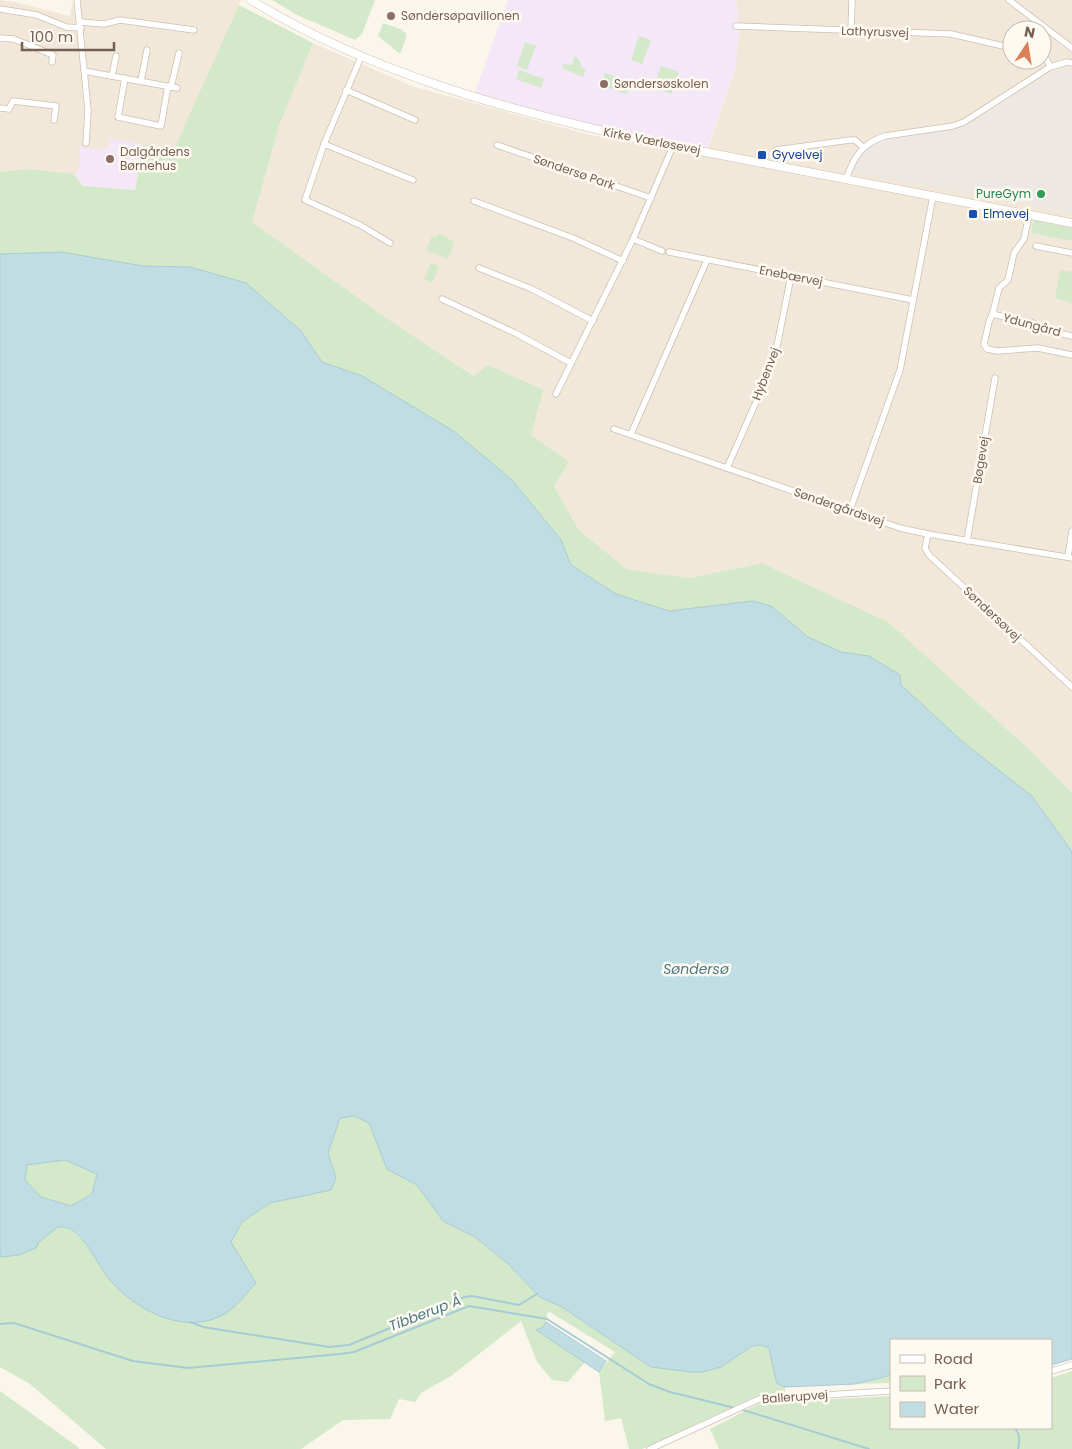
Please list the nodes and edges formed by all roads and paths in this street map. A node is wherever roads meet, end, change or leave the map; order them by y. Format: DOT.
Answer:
graph roads {
  1 [pos="77,0"];
  2 [pos="251,0"];
  3 [pos="852,0"];
  4 [pos="1009,0"];
  5 [pos="0,9"];
  6 [pos="81,25"];
  7 [pos="736,26"];
  8 [pos="194,30"];
  9 [pos="851,31"];
  10 [pos="0,38"];
  11 [pos="1002,46"];
  12 [pos="1072,48"];
  13 [pos="147,50"];
  14 [pos="179,53"];
  15 [pos="116,56"];
  16 [pos="361,57"];
  17 [pos="52,62"];
  18 [pos="1072,63"];
  19 [pos="1052,66"];
  20 [pos="1045,70"];
  21 [pos="84,71"];
  22 [pos="112,76"];
  23 [pos="125,78"];
  24 [pos="141,81"];
  25 [pos="172,87"];
  26 [pos="346,90"];
  27 [pos="0,108"];
  28 [pos="54,120"];
  29 [pos="415,120"];
  30 [pos="86,144"];
  31 [pos="324,144"];
  32 [pos="497,145"];
  33 [pos="673,146"];
  34 [pos="863,147"];
  35 [pos="776,150"];
  36 [pos="412,180"];
  37 [pos="846,180"];
  38 [pos="933,196"];
  39 [pos="651,198"];
  40 [pos="474,201"];
  41 [pos="1029,215"];
  42 [pos="1072,223"];
  43 [pos="633,239"];
  44 [pos="390,243"];
  45 [pos="1036,246"];
  46 [pos="662,251"];
  47 [pos="669,252"];
  48 [pos="1072,253"];
  49 [pos="707,260"];
  50 [pos="622,261"];
  51 [pos="479,268"];
  52 [pos="791,276"];
  53 [pos="442,299"];
  54 [pos="913,300"];
  55 [pos="993,312"];
  56 [pos="593,321"];
  57 [pos="1072,336"];
  58 [pos="1072,355"];
  59 [pos="572,363"];
  60 [pos="994,378"];
  61 [pos="556,394"];
  62 [pos="614,429"];
  63 [pos="631,434"];
  64 [pos="727,468"];
  65 [pos="850,510"];
  66 [pos="1072,531"];
  67 [pos="928,534"];
  68 [pos="967,541"];
  69 [pos="1070,558"];
  70 [pos="1072,687"];
  71 [pos="1072,1365"];
  72 [pos="1052,1371"];
  73 [pos="890,1391"];
  74 [pos="650,1449"];
  1 -- 6 [label="street"];
  2 -- 16 [label="street, Kirke Værløsevej"];
  3 -- 9 [label="street"];
  4 -- 12 [label="street"];
  5 -- 6 [label="street"];
  6 -- 8 [label="street"];
  6 -- 21 [label="street"];
  7 -- 9 [label="street, Lathyrusvej"];
  9 -- 11 [label="street, Lathyrusvej"];
  10 -- 17 [label="street"];
  13 -- 24 [label="street"];
  14 -- 25 [label="street"];
  15 -- 22 [label="street"];
  16 -- 26 [label="street"];
  16 -- 33 [label="street, Kirke Værløsevej"];
  18 -- 19 [label="street"];
  20 -- 34 [label="street"];
  21 -- 22 [label="street"];
  21 -- 30 [label="street"];
  22 -- 23 [label="street"];
  23 -- 24 [label="street"];
  23 -- 25 [label="street"];
  24 -- 25 [label="street"];
  26 -- 29 [label="street"];
  26 -- 31 [label="street"];
  27 -- 28 [label="street"];
  31 -- 36 [label="street"];
  31 -- 44 [label="street"];
  32 -- 39 [label="street, Søndersø Park"];
  33 -- 37 [label="street, Kirke Værløsevej"];
  33 -- 39 [label="street"];
  34 -- 35 [label="street"];
  34 -- 37 [label="street"];
  37 -- 38 [label="street, Kirke Værløsevej"];
  38 -- 41 [label="street, Kirke Værløsevej"];
  38 -- 54 [label="street"];
  39 -- 43 [label="street"];
  40 -- 50 [label="street"];
  41 -- 42 [label="street, Kirke Værløsevej"];
  41 -- 55 [label="street, Ydungård"];
  43 -- 46 [label="street"];
  43 -- 50 [label="street"];
  45 -- 48 [label="street"];
  47 -- 49 [label="street, Enebærvej"];
  49 -- 52 [label="street, Enebærvej"];
  49 -- 63 [label="street"];
  50 -- 56 [label="street"];
  51 -- 56 [label="street"];
  52 -- 54 [label="street, Enebærvej"];
  52 -- 64 [label="street, Hybenvej"];
  53 -- 59 [label="street"];
  54 -- 65 [label="street"];
  55 -- 57 [label="street, Ydungård"];
  55 -- 58 [label="street, Ydungård"];
  56 -- 59 [label="street"];
  59 -- 61 [label="street"];
  60 -- 68 [label="street, Bøgevej"];
  62 -- 63 [label="street, Søndergårdsvej"];
  63 -- 64 [label="street, Søndergårdsvej"];
  64 -- 65 [label="street, Søndergårdsvej"];
  65 -- 67 [label="street, Søndergårdsvej"];
  66 -- 69 [label="street"];
  67 -- 68 [label="street, Søndergårdsvej"];
  67 -- 70 [label="street, Søndersøvej"];
  68 -- 69 [label="street, Søndergårdsvej"];
  71 -- 72 [label="street"];
  73 -- 74 [label="street, Ballerupvej"];
}
